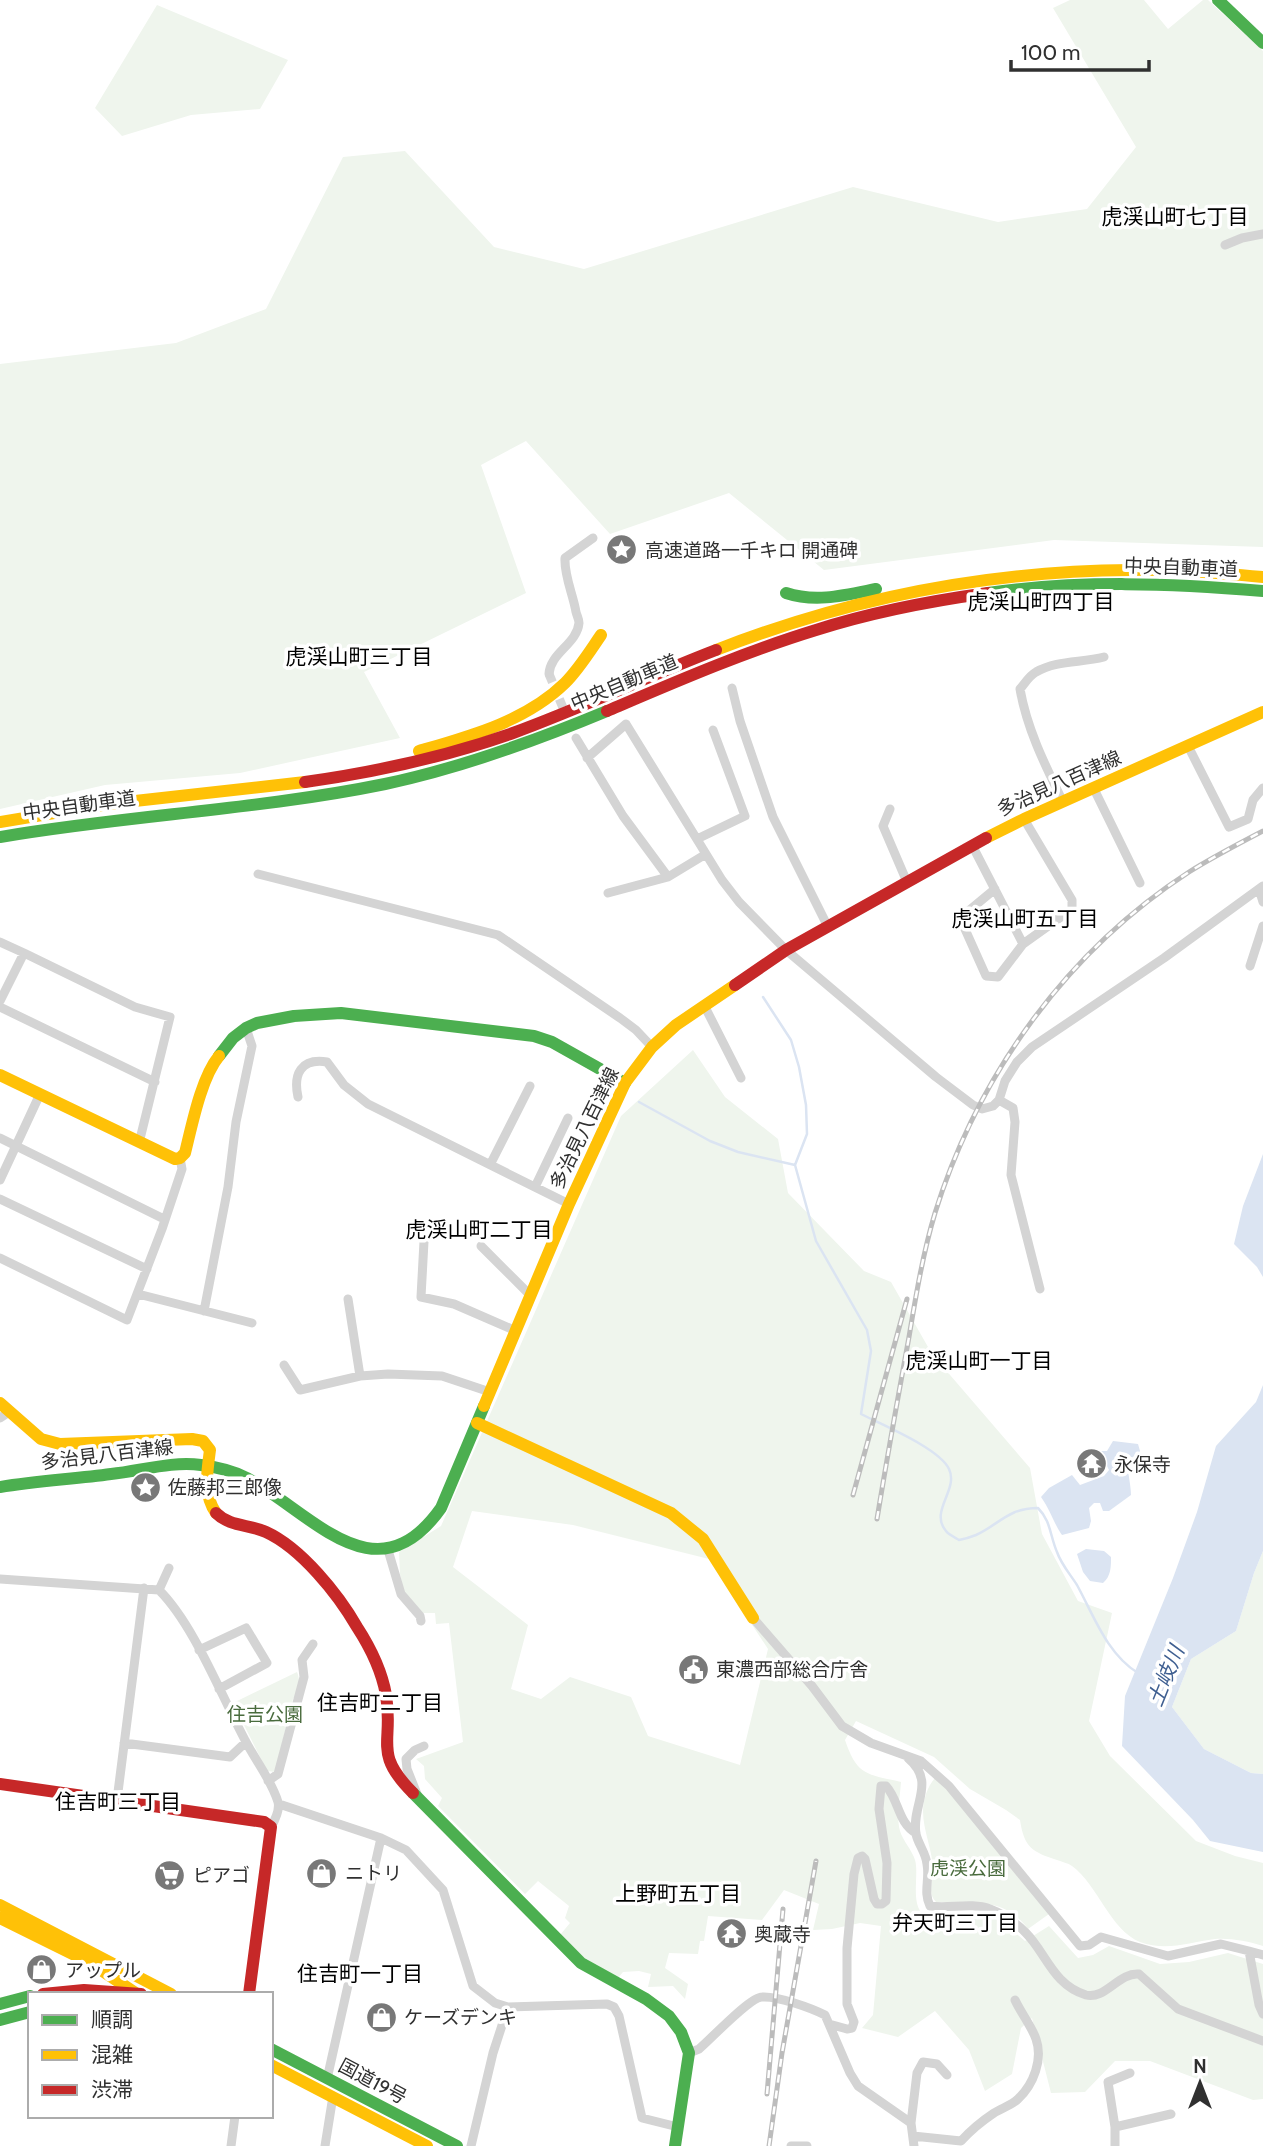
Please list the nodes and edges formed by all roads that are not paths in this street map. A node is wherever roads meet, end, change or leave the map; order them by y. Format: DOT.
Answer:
graph roads {
  1 [pos="1218,0"];
  2 [pos="1263,43"];
  3 [pos="1263,234"];
  4 [pos="1225,245"];
  5 [pos="593,538"];
  6 [pos="1017,575"];
  7 [pos="1263,577"];
  8 [pos="1263,591"];
  9 [pos="786,593"];
  10 [pos="601,635"];
  11 [pos="1104,657"];
  12 [pos="549,674"];
  13 [pos="732,688"];
  14 [pos="1263,712"];
  15 [pos="713,730"];
  16 [pos="576,738"];
  17 [pos="1188,746"];
  18 [pos="587,758"];
  19 [pos="249,789"];
  20 [pos="1094,789"];
  21 [pos="1263,789"];
  22 [pos="1063,802"];
  23 [pos="890,809"];
  24 [pos="1024,819"];
  25 [pos="0,822"];
  26 [pos="0,837"];
  27 [pos="697,839"];
  28 [pos="972,845"];
  29 [pos="706,854"];
  30 [pos="258,874"];
  31 [pos="668,877"];
  32 [pos="907,882"];
  33 [pos="1140,883"];
  34 [pos="1261,888"];
  35 [pos="995,889"];
  36 [pos="608,893"];
  37 [pos="1263,902"];
  38 [pos="827,925"];
  39 [pos="1263,926"];
  40 [pos="0,942"];
  41 [pos="1023,944"];
  42 [pos="786,950"];
  43 [pos="24,953"];
  44 [pos="1250,967"];
  45 [pos="0,1001"];
  46 [pos="704,1005"];
  47 [pos="0,1007"];
  48 [pos="246,1028"];
  49 [pos="652,1047"];
  50 [pos="0,1075"];
  51 [pos="741,1078"];
  52 [pos="155,1082"];
  53 [pos="625,1083"];
  54 [pos="530,1086"];
  55 [pos="40,1094"];
  56 [pos="298,1097"];
  57 [pos="999,1100"];
  58 [pos="568,1118"];
  59 [pos="0,1138"];
  60 [pos="139,1143"];
  61 [pos="16,1146"];
  62 [pos="180,1158"];
  63 [pos="491,1163"];
  64 [pos="0,1180"];
  65 [pos="535,1186"];
  66 [pos="0,1199"];
  67 [pos="569,1203"];
  68 [pos="164,1219"];
  69 [pos="425,1223"];
  70 [pos="481,1246"];
  71 [pos="0,1258"];
  72 [pos="147,1269"];
  73 [pos="1040,1289"];
  74 [pos="138,1294"];
  75 [pos="531,1296"];
  76 [pos="348,1299"];
  77 [pos="204,1311"];
  78 [pos="253,1323"];
  79 [pos="516,1331"];
  80 [pos="284,1365"];
  81 [pos="360,1376"];
  82 [pos="490,1392"];
  83 [pos="3,1411"];
  84 [pos="477,1423"];
  85 [pos="207,1467"];
  86 [pos="0,1487"];
  87 [pos="388,1550"];
  88 [pos="169,1568"];
  89 [pos="0,1579"];
  90 [pos="144,1588"];
  91 [pos="159,1590"];
  92 [pos="753,1618"];
  93 [pos="421,1621"];
  94 [pos="313,1644"];
  95 [pos="199,1650"];
  96 [pos="219,1689"];
  97 [pos="246,1742"];
  98 [pos="124,1743"];
  99 [pos="424,1746"];
  100 [pos="904,1755"];
  101 [pos="938,1775"];
  102 [pos="268,1781"];
  103 [pos="923,1782"];
  104 [pos="0,1784"];
  105 [pos="419,1799"];
  106 [pos="117,1800"];
  107 [pos="279,1804"];
  108 [pos="271,1827"];
  109 [pos="916,1833"];
  110 [pos="381,1838"];
  111 [pos="0,1905"];
  112 [pos="0,1918"];
  113 [pos="1249,1951"];
  114 [pos="1263,1955"];
  115 [pos="64,1992"];
  116 [pos="120,1992"];
  117 [pos="137,1992"];
  118 [pos="167,1992"];
  119 [pos="249,1992"];
  120 [pos="28,1997"];
  121 [pos="1015,2000"];
  122 [pos="0,2004"];
  123 [pos="508,2007"];
  124 [pos="28,2013"];
  125 [pos="1263,2014"];
  126 [pos="0,2020"];
  127 [pos="829,2024"];
  128 [pos="1263,2041"];
  129 [pos="273,2050"];
  130 [pos="689,2053"];
  131 [pos="273,2066"];
  132 [pos="1130,2073"];
  133 [pos="947,2075"];
  134 [pos="327,2079"];
  135 [pos="333,2096"];
  136 [pos="1171,2113"];
  137 [pos="235,2118"];
  138 [pos="911,2123"];
  139 [pos="678,2127"];
  140 [pos="1115,2127"];
  141 [pos="913,2136"];
  142 [pos="231,2146"];
  143 [pos="325,2146"];
  144 [pos="427,2146"];
  145 [pos="457,2146"];
  146 [pos="471,2146"];
  147 [pos="675,2146"];
  148 [pos="791,2146"];
  149 [pos="807,2146"];
  150 [pos="914,2146"];
  151 [pos="1115,2146"];
  1 -- 2 [label="main road"];
  3 -- 4 [label="street"];
  5 -- 12 [label="street"];
  6 -- 7 [label="main road, 中央自動車道"];
  6 -- 9 [label="main road"];
  6 -- 19 [label="main road, 中央自動車道"];
  8 -- 26 [label="main road, 中央自動車道"];
  10 -- 19 [label="main road"];
  11 -- 22 [label="street"];
  13 -- 38 [label="street"];
  14 -- 17 [label="main road, 多治見八百津線"];
  15 -- 27 [label="street"];
  16 -- 18 [label="street"];
  17 -- 20 [label="main road, 多治見八百津線"];
  17 -- 21 [label="street"];
  18 -- 27 [label="street"];
  18 -- 31 [label="street"];
  19 -- 25 [label="main road, 中央自動車道"];
  20 -- 22 [label="main road, 多治見八百津線"];
  20 -- 33 [label="street"];
  22 -- 24 [label="main road, 多治見八百津線"];
  23 -- 32 [label="street"];
  24 -- 28 [label="main road, 多治見八百津線"];
  24 -- 41 [label="street"];
  27 -- 29 [label="street"];
  28 -- 32 [label="main road, 多治見八百津線"];
  28 -- 35 [label="street"];
  29 -- 31 [label="street"];
  29 -- 42 [label="street"];
  30 -- 49 [label="street"];
  31 -- 36 [label="street"];
  32 -- 38 [label="main road, 多治見八百津線"];
  34 -- 37 [label="street"];
  34 -- 57 [label="street"];
  35 -- 41 [label="street"];
  35 -- 41 [label="street"];
  38 -- 42 [label="main road, 多治見八百津線"];
  39 -- 44 [label="street"];
  40 -- 43 [label="street"];
  42 -- 46 [label="main road, 多治見八百津線"];
  42 -- 57 [label="street"];
  43 -- 45 [label="street"];
  43 -- 52 [label="street"];
  46 -- 49 [label="main road, 多治見八百津線"];
  46 -- 51 [label="street"];
  47 -- 52 [label="street"];
  48 -- 53 [label="main road"];
  48 -- 62 [label="main road"];
  48 -- 77 [label="street"];
  49 -- 53 [label="main road, 多治見八百津線"];
  50 -- 55 [label="main road"];
  52 -- 60 [label="street"];
  53 -- 67 [label="main road, 多治見八百津線"];
  54 -- 63 [label="street"];
  55 -- 60 [label="main road"];
  55 -- 61 [label="street"];
  56 -- 63 [label="street"];
  57 -- 73 [label="street"];
  58 -- 65 [label="street"];
  59 -- 61 [label="street"];
  60 -- 62 [label="main road"];
  61 -- 64 [label="street"];
  61 -- 68 [label="street"];
  62 -- 68 [label="street"];
  63 -- 65 [label="street"];
  65 -- 67 [label="street"];
  66 -- 72 [label="street"];
  67 -- 75 [label="main road, 多治見八百津線"];
  68 -- 72 [label="street"];
  69 -- 79 [label="street"];
  70 -- 75 [label="street"];
  71 -- 74 [label="street"];
  72 -- 74 [label="street"];
  74 -- 77 [label="street"];
  75 -- 79 [label="main road, 多治見八百津線"];
  76 -- 81 [label="street"];
  77 -- 78 [label="street"];
  79 -- 82 [label="main road, 多治見八百津線"];
  80 -- 81 [label="street"];
  81 -- 82 [label="street"];
  82 -- 84 [label="main road, 多治見八百津線"];
  83 -- 85 [label="main road"];
  84 -- 87 [label="main road, 多治見八百津線"];
  84 -- 92 [label="main road"];
  85 -- 86 [label="main road, 多治見八百津線"];
  85 -- 87 [label="main road, 多治見八百津線"];
  85 -- 105 [label="main road"];
  87 -- 93 [label="street"];
  88 -- 91 [label="street"];
  89 -- 90 [label="street"];
  90 -- 91 [label="street"];
  90 -- 98 [label="street"];
  91 -- 95 [label="street"];
  92 -- 100 [label="street"];
  94 -- 102 [label="street"];
  95 -- 96 [label="street"];
  95 -- 96 [label="street"];
  96 -- 97 [label="street"];
  97 -- 98 [label="street"];
  97 -- 102 [label="street"];
  98 -- 106 [label="street"];
  99 -- 105 [label="street"];
  100 -- 101 [label="street"];
  100 -- 103 [label="street"];
  101 -- 103 [label="street"];
  101 -- 113 [label="street"];
  102 -- 107 [label="street"];
  103 -- 109 [label="street"];
  104 -- 106 [label="main road"];
  105 -- 130 [label="main road"];
  106 -- 108 [label="main road"];
  107 -- 108 [label="street"];
  107 -- 110 [label="street"];
  108 -- 119 [label="main road"];
  109 -- 127 [label="street"];
  109 -- 128 [label="street"];
  110 -- 123 [label="street"];
  110 -- 134 [label="street"];
  111 -- 118 [label="main road"];
  112 -- 117 [label="main road"];
  113 -- 114 [label="street"];
  113 -- 125 [label="street"];
  115 -- 116 [label="main road"];
  120 -- 122 [label="main road"];
  121 -- 141 [label="street"];
  123 -- 139 [label="street"];
  123 -- 146 [label="street"];
  124 -- 126 [label="main road"];
  127 -- 130 [label="street"];
  127 -- 138 [label="street"];
  129 -- 134 [label="main road, 国道19号"];
  130 -- 139 [label="main road"];
  131 -- 135 [label="main road, 国道19号"];
  132 -- 140 [label="street"];
  133 -- 138 [label="street"];
  134 -- 145 [label="main road, 国道19号"];
  135 -- 143 [label="street"];
  135 -- 144 [label="main road, 国道19号"];
  136 -- 140 [label="street"];
  137 -- 142 [label="street"];
  138 -- 141 [label="street"];
  139 -- 147 [label="main road"];
  140 -- 151 [label="street"];
  141 -- 150 [label="street"];
  148 -- 149 [label="street"];
}
